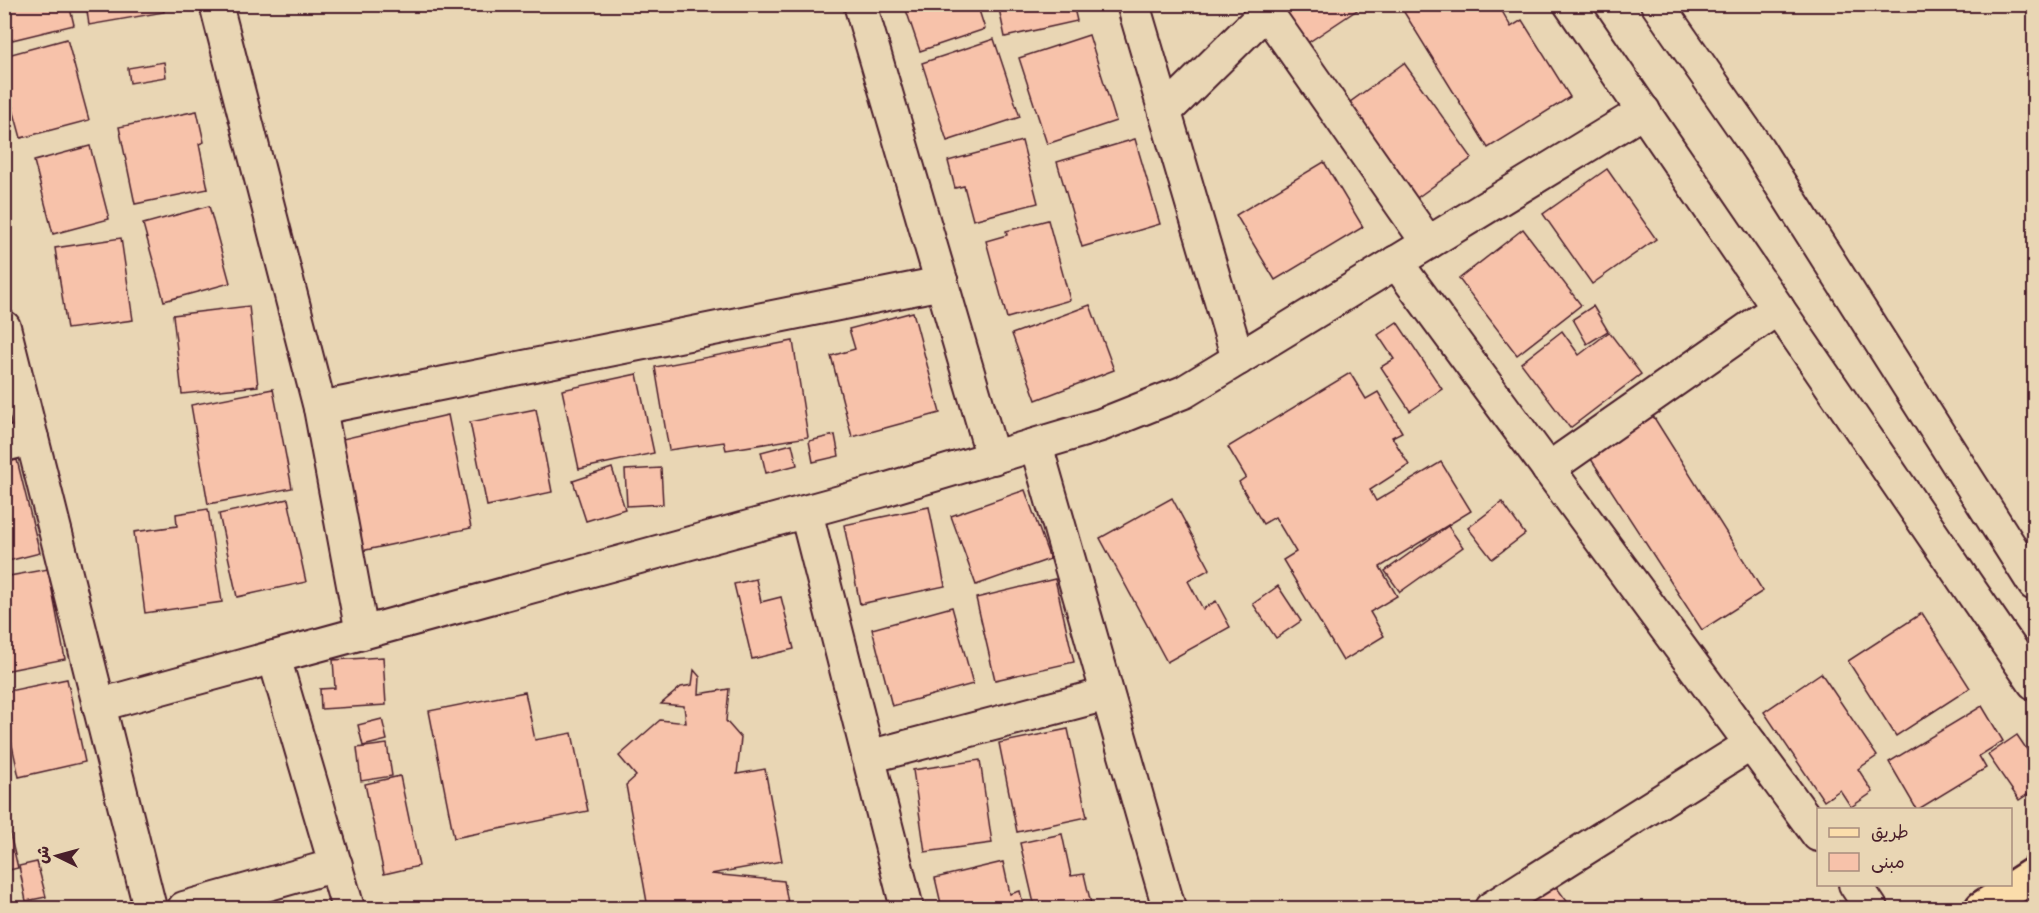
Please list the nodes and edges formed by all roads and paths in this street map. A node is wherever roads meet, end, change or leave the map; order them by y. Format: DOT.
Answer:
graph roads {
  1 [pos="216,4"];
  2 [pos="860,4"];
  3 [pos="1133,4"];
  4 [pos="1570,4"];
  5 [pos="1657,4"];
  6 [pos="1263,8"];
  7 [pos="1644,111"];
  8 [pos="1165,112"];
  9 [pos="1428,243"];
  10 [pos="1396,262"];
  11 [pos="942,283"];
  12 [pos="1778,308"];
  13 [pos="4,327"];
  14 [pos="1238,359"];
  15 [pos="320,408"];
  16 [pos="18,441"];
  17 [pos="1036,445"];
  18 [pos="993,458"];
  19 [pos="1548,469"];
  20 [pos="806,512"];
  21 [pos="2034,584"];
  22 [pos="362,633"];
  23 [pos="274,657"];
  24 [pos="2034,683"];
  25 [pos="1107,694"];
  26 [pos="99,705"];
  27 [pos="1751,744"];
  28 [pos="868,757"];
  29 [pos="1817,834"];
  30 [pos="336,865"];
  31 [pos="2034,874"];
  32 [pos="1856,886"];
  33 [pos="150,909"];
  34 [pos="184,909"];
  35 [pos="348,909"];
  36 [pos="907,909"];
  37 [pos="1169,909"];
  38 [pos="1491,909"];
  39 [pos="1871,909"];
  40 [pos="1982,909"];
  1 -- 15 [label="street"];
  2 -- 11 [label="street"];
  3 -- 8 [label="street"];
  4 -- 7 [label="street"];
  5 -- 21 [label="street"];
  6 -- 8 [label="street"];
  6 -- 9 [label="street"];
  7 -- 9 [label="street"];
  7 -- 12 [label="street"];
  8 -- 14 [label="street"];
  9 -- 10 [label="street"];
  10 -- 14 [label="street"];
  10 -- 19 [label="street"];
  11 -- 15 [label="street"];
  11 -- 18 [label="street"];
  12 -- 19 [label="street"];
  12 -- 24 [label="street"];
  13 -- 16 [label="street"];
  14 -- 17 [label="street"];
  15 -- 22 [label="street"];
  16 -- 26 [label="street"];
  17 -- 18 [label="street"];
  17 -- 25 [label="street"];
  18 -- 20 [label="street"];
  19 -- 27 [label="street"];
  20 -- 22 [label="street"];
  20 -- 28 [label="street"];
  22 -- 23 [label="street"];
  23 -- 26 [label="street"];
  23 -- 30 [label="street"];
  25 -- 28 [label="street"];
  25 -- 37 [label="street"];
  26 -- 33 [label="street"];
  27 -- 29 [label="street"];
  27 -- 38 [label="street"];
  28 -- 36 [label="street"];
  30 -- 34 [label="street"];
  30 -- 35 [label="street"];
  31 -- 40 [label="main road"];
  32 -- 39 [label="street"];
}
